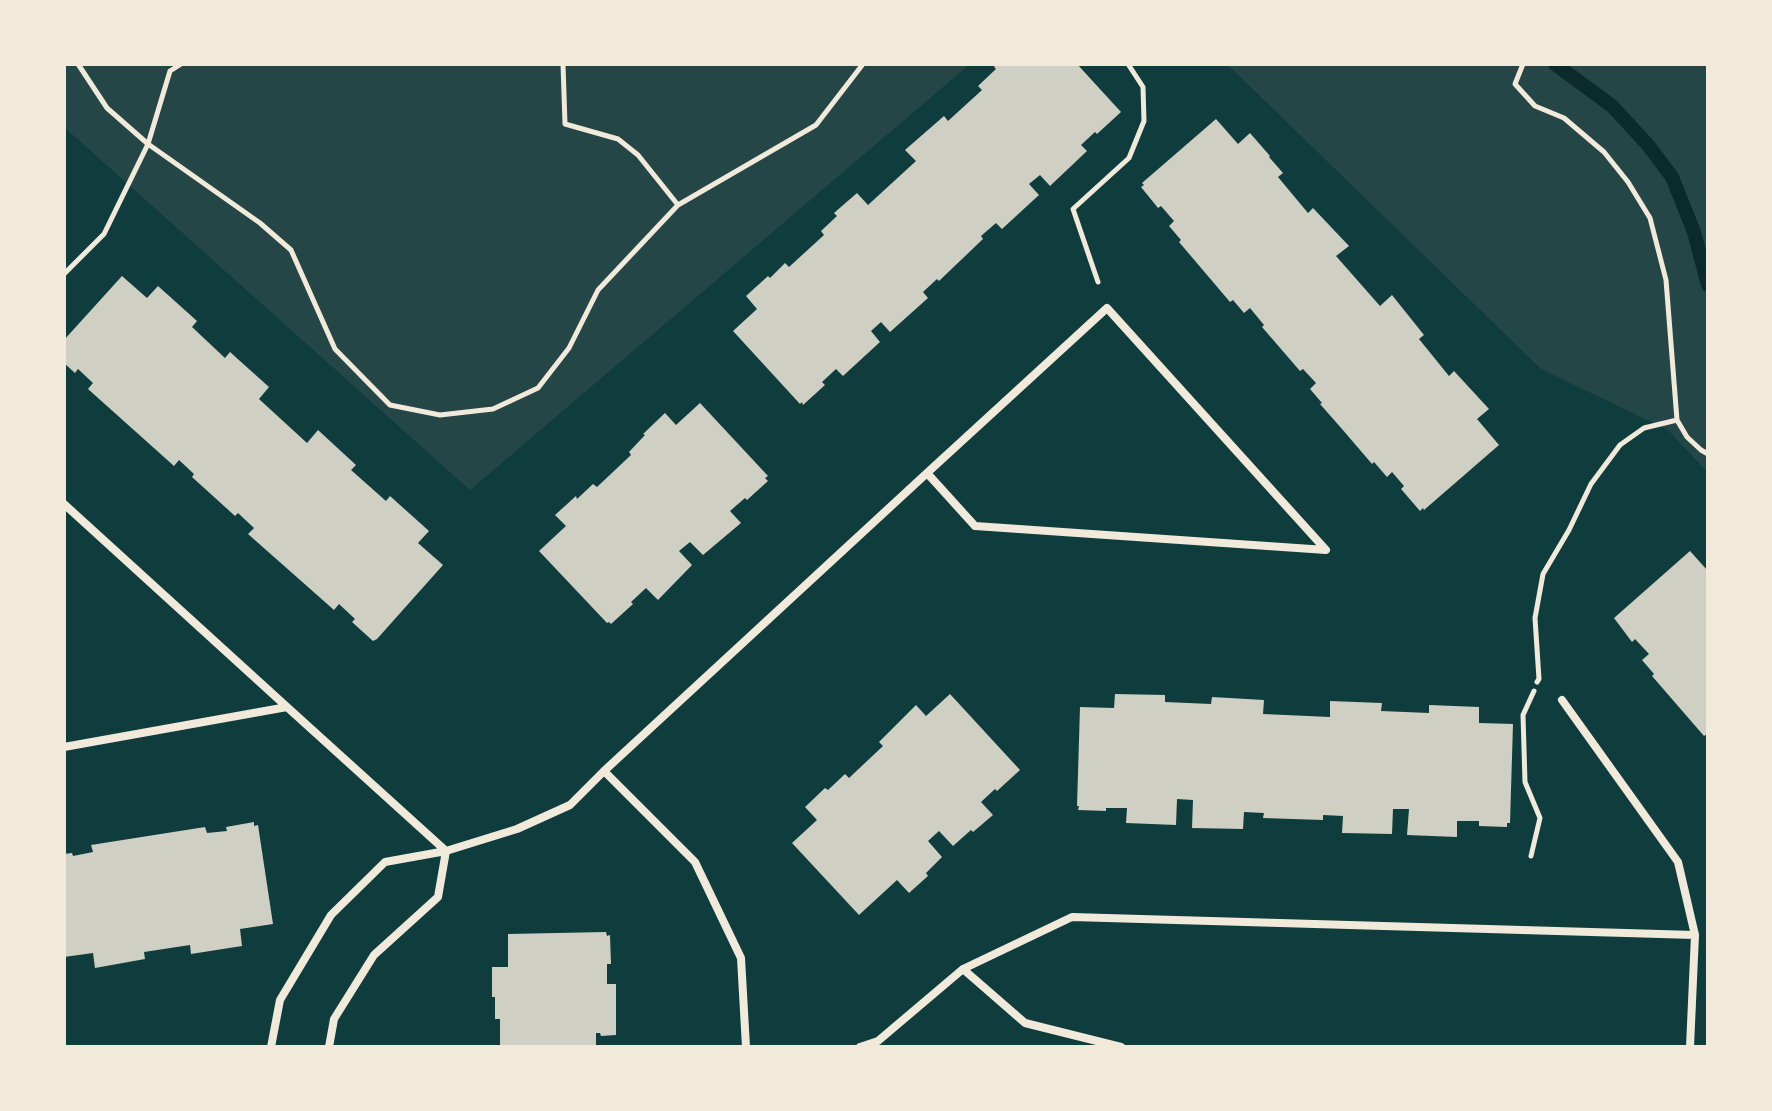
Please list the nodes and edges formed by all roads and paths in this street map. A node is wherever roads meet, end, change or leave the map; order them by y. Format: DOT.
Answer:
graph roads {
  1 [pos="78,64"];
  2 [pos="181,64"];
  3 [pos="563,64"];
  4 [pos="863,64"];
  5 [pos="1128,64"];
  6 [pos="1523,64"];
  7 [pos="148,144"];
  8 [pos="678,205"];
  9 [pos="64,274"];
  10 [pos="1107,308"];
  11 [pos="1677,420"];
  12 [pos="1708,454"];
  13 [pos="927,473"];
  14 [pos="64,504"];
  15 [pos="1562,700"];
  16 [pos="287,707"];
  17 [pos="64,747"];
  18 [pos="604,771"];
  19 [pos="446,851"];
  20 [pos="1531,856"];
  21 [pos="1695,935"];
  22 [pos="963,969"];
  23 [pos="271,1047"];
  24 [pos="329,1047"];
  25 [pos="746,1047"];
  26 [pos="860,1047"];
  27 [pos="1121,1047"];
  28 [pos="1690,1047"];
  1 -- 7 [label="path"];
  2 -- 7 [label="path"];
  3 -- 8 [label="path"];
  4 -- 8 [label="path"];
  5 -- 10 [label="path"];
  6 -- 11 [label="path"];
  7 -- 8 [label="path"];
  7 -- 9 [label="path"];
  10 -- 13 [label="street"];
  10 -- 13 [label="street"];
  11 -- 12 [label="path"];
  11 -- 20 [label="path"];
  13 -- 18 [label="street"];
  14 -- 16 [label="street"];
  15 -- 21 [label="street"];
  16 -- 17 [label="street"];
  16 -- 19 [label="street"];
  18 -- 19 [label="street"];
  18 -- 25 [label="street"];
  19 -- 23 [label="street"];
  19 -- 24 [label="street"];
  21 -- 22 [label="street"];
  21 -- 28 [label="street"];
  22 -- 26 [label="street"];
  22 -- 27 [label="street"];
}
